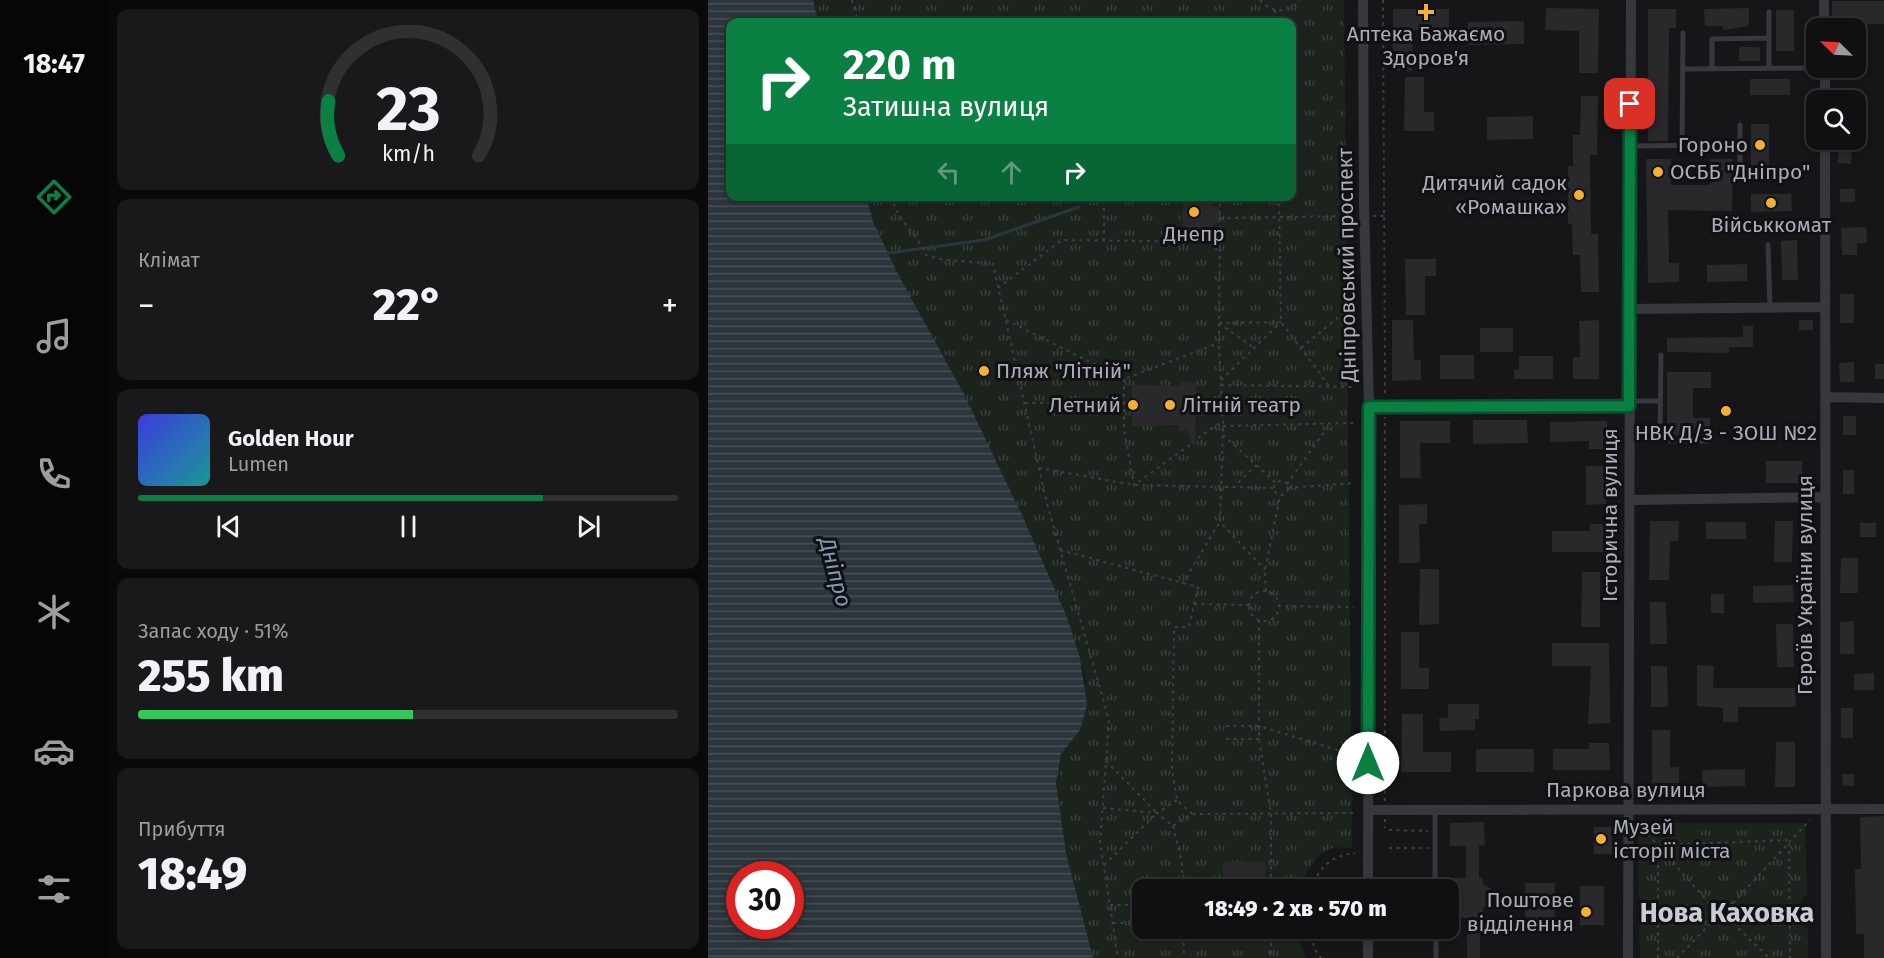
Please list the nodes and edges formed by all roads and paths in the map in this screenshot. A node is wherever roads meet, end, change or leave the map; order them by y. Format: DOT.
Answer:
graph roads {
  1 [pos="852,0"];
  2 [pos="1260,0"];
  3 [pos="1300,0"];
  4 [pos="1363,0"];
  5 [pos="1631,0"];
  6 [pos="1824,0"];
  7 [pos="1275,10"];
  8 [pos="1769,12"];
  9 [pos="857,18"];
  10 [pos="1275,18"];
  11 [pos="1824,18"];
  12 [pos="1683,33"];
  13 [pos="1769,38"];
  14 [pos="1712,68"];
  15 [pos="1769,68"];
  16 [pos="1806,68"];
  17 [pos="1683,69"];
  18 [pos="1740,125"];
  19 [pos="1740,145"];
  20 [pos="1630,146"];
  21 [pos="1682,146"];
  22 [pos="1825,150"];
  23 [pos="1740,167"];
  24 [pos="893,201"];
  25 [pos="1104,201"];
  26 [pos="1220,201"];
  27 [pos="1279,201"];
  28 [pos="1364,216"];
  29 [pos="1384,216"];
  30 [pos="1220,218"];
  31 [pos="1279,218"];
  32 [pos="1104,241"];
  33 [pos="1220,242"];
  34 [pos="1768,245"];
  35 [pos="998,288"];
  36 [pos="1770,307"];
  37 [pos="1825,307"];
  38 [pos="1630,309"];
  39 [pos="1352,310"];
  40 [pos="1006,320"];
  41 [pos="1281,322"];
  42 [pos="1219,323"];
  43 [pos="1219,342"];
  44 [pos="1254,348"];
  45 [pos="1301,348"];
  46 [pos="1661,355"];
  47 [pos="1124,379"];
  48 [pos="1221,380"];
  49 [pos="1221,385"];
  50 [pos="1330,387"];
  51 [pos="1353,387"];
  52 [pos="1826,397"];
  53 [pos="1884,398"];
  54 [pos="1660,401"];
  55 [pos="1024,403"];
  56 [pos="1124,404"];
  57 [pos="1630,404"];
  58 [pos="1369,407"];
  59 [pos="1222,421"];
  60 [pos="1353,423"];
  61 [pos="1330,424"];
  62 [pos="1223,426"];
  63 [pos="1222,435"];
  64 [pos="1198,438"];
  65 [pos="1708,441"];
  66 [pos="1194,442"];
  67 [pos="1256,465"];
  68 [pos="1039,468"];
  69 [pos="1276,483"];
  70 [pos="1353,483"];
  71 [pos="1134,485"];
  72 [pos="1288,486"];
  73 [pos="1221,488"];
  74 [pos="1233,488"];
  75 [pos="1273,488"];
  76 [pos="1280,496"];
  77 [pos="1825,497"];
  78 [pos="1630,500"];
  79 [pos="1220,522"];
  80 [pos="1060,550"];
  81 [pos="1265,570"];
  82 [pos="1182,584"];
  83 [pos="1266,591"];
  84 [pos="1194,603"];
  85 [pos="1249,606"];
  86 [pos="1278,606"];
  87 [pos="1354,607"];
  88 [pos="1259,620"];
  89 [pos="1226,726"];
  90 [pos="1259,726"];
  91 [pos="1226,739"];
  92 [pos="1259,739"];
  93 [pos="1354,755"];
  94 [pos="1106,762"];
  95 [pos="1177,800"];
  96 [pos="1102,808"];
  97 [pos="1627,809"];
  98 [pos="1884,809"];
  99 [pos="1368,810"];
  100 [pos="1435,810"];
  101 [pos="1824,810"];
  102 [pos="1157,813"];
  103 [pos="1355,813"];
  104 [pos="1192,814"];
  105 [pos="1271,814"];
  106 [pos="1638,823"];
  107 [pos="1805,824"];
  108 [pos="1173,826"];
  109 [pos="1389,830"];
  110 [pos="1789,840"];
  111 [pos="1658,845"];
  112 [pos="1389,848"];
  113 [pos="1428,848"];
  114 [pos="1355,853"];
  115 [pos="1428,858"];
  116 [pos="1104,865"];
  117 [pos="1182,879"];
  118 [pos="1271,879"];
  119 [pos="1315,879"];
  120 [pos="1368,879"];
  121 [pos="1435,879"];
  122 [pos="1732,903"];
  123 [pos="1710,904"];
  124 [pos="1110,905"];
  125 [pos="1132,905"];
  126 [pos="1816,912"];
  127 [pos="1648,913"];
  128 [pos="1659,913"];
  129 [pos="1789,913"];
  130 [pos="1711,914"];
  131 [pos="1733,914"];
  132 [pos="1113,923"];
  133 [pos="1132,923"];
  134 [pos="1711,923"];
  135 [pos="1733,923"];
  136 [pos="1183,939"];
  137 [pos="1271,939"];
  138 [pos="1313,939"];
  139 [pos="1368,939"];
  140 [pos="1436,939"];
  141 [pos="1118,958"];
  142 [pos="1184,958"];
  143 [pos="1271,958"];
  144 [pos="1321,958"];
  145 [pos="1368,958"];
  146 [pos="1436,958"];
  147 [pos="1628,958"];
  148 [pos="1658,958"];
  149 [pos="1677,958"];
  150 [pos="1769,958"];
  151 [pos="1790,958"];
  152 [pos="1826,958"];
  1 -- 9 [label="path"];
  2 -- 7 [label="path"];
  3 -- 7 [label="path"];
  4 -- 28 [label="street, Дніпровський проспект"];
  5 -- 20 [label="street, Історична вулиця"];
  6 -- 11 [label="street"];
  7 -- 10 [label="path"];
  8 -- 13 [label="lane"];
  12 -- 17 [label="lane"];
  13 -- 14 [label="lane"];
  13 -- 15 [label="lane"];
  14 -- 15 [label="lane"];
  14 -- 17 [label="lane"];
  15 -- 16 [label="lane"];
  17 -- 21 [label="lane"];
  18 -- 19 [label="lane"];
  19 -- 21 [label="lane"];
  19 -- 23 [label="lane"];
  20 -- 21 [label="lane"];
  20 -- 38 [label="street, Історична вулиця"];
  22 -- 37 [label="street, Героїв України вулиця"];
  24 -- 35 [label="path"];
  25 -- 32 [label="path"];
  26 -- 30 [label="path"];
  27 -- 31 [label="path"];
  28 -- 29 [label="path"];
  28 -- 31 [label="path"];
  28 -- 58 [label="street, Дніпровський проспект"];
  30 -- 31 [label="path"];
  30 -- 33 [label="path"];
  31 -- 41 [label="path"];
  32 -- 33 [label="path"];
  32 -- 35 [label="path"];
  33 -- 42 [label="path"];
  34 -- 36 [label="lane"];
  35 -- 40 [label="path"];
  36 -- 37 [label="street"];
  36 -- 38 [label="street"];
  37 -- 52 [label="street, Героїв України вулиця"];
  38 -- 57 [label="street, Історична вулиця"];
  39 -- 45 [label="path"];
  40 -- 47 [label="path"];
  40 -- 55 [label="path"];
  41 -- 42 [label="path"];
  41 -- 44 [label="path"];
  41 -- 45 [label="path"];
  42 -- 43 [label="path"];
  42 -- 44 [label="path"];
  43 -- 47 [label="path"];
  43 -- 48 [label="path"];
  44 -- 48 [label="path"];
  45 -- 50 [label="path"];
  46 -- 54 [label="lane"];
  47 -- 56 [label="path"];
  48 -- 49 [label="path"];
  49 -- 50 [label="path"];
  49 -- 59 [label="path"];
  50 -- 51 [label="path"];
  52 -- 53 [label="street"];
  52 -- 77 [label="street, Героїв України вулиця"];
  54 -- 57 [label="lane"];
  54 -- 65 [label="lane"];
  55 -- 56 [label="path"];
  55 -- 68 [label="path"];
  56 -- 71 [label="path"];
  57 -- 58 [label="street"];
  57 -- 78 [label="street, Історична вулиця"];
  58 -- 99 [label="street, Дніпровський проспект"];
  59 -- 62 [label="path"];
  59 -- 64 [label="path"];
  60 -- 61 [label="path"];
  61 -- 62 [label="path"];
  61 -- 72 [label="path"];
  62 -- 63 [label="path"];
  63 -- 67 [label="path"];
  63 -- 73 [label="path"];
  66 -- 71 [label="path"];
  67 -- 69 [label="path"];
  67 -- 74 [label="path"];
  68 -- 71 [label="path"];
  68 -- 80 [label="path"];
  69 -- 72 [label="path"];
  69 -- 75 [label="path"];
  70 -- 72 [label="path"];
  71 -- 73 [label="path"];
  72 -- 76 [label="path"];
  73 -- 74 [label="path"];
  73 -- 79 [label="path"];
  74 -- 75 [label="path"];
  75 -- 76 [label="path"];
  76 -- 81 [label="path"];
  77 -- 78 [label="street"];
  77 -- 101 [label="street, Героїв України вулиця"];
  78 -- 97 [label="street, Історична вулиця"];
  79 -- 81 [label="path"];
  79 -- 82 [label="path"];
  80 -- 82 [label="path"];
  80 -- 94 [label="path"];
  81 -- 83 [label="path"];
  82 -- 84 [label="path"];
  83 -- 85 [label="path"];
  83 -- 86 [label="path"];
  84 -- 85 [label="path"];
  84 -- 95 [label="path"];
  85 -- 88 [label="path"];
  86 -- 87 [label="path"];
  86 -- 88 [label="path"];
  88 -- 90 [label="path"];
  89 -- 90 [label="path"];
  90 -- 92 [label="path"];
  90 -- 93 [label="path"];
  91 -- 92 [label="path"];
  92 -- 105 [label="path"];
  94 -- 96 [label="path"];
  94 -- 102 [label="path"];
  95 -- 102 [label="path"];
  95 -- 104 [label="path"];
  96 -- 102 [label="path"];
  96 -- 116 [label="path"];
  97 -- 100 [label="street, Паркова вулиця"];
  97 -- 101 [label="street, Паркова вулиця"];
  97 -- 147 [label="street, Історична вулиця"];
  98 -- 101 [label="street, Паркова вулиця"];
  99 -- 100 [label="street, Паркова вулиця"];
  99 -- 120 [label="street, Дніпровський проспект"];
  100 -- 121 [label="lane"];
  101 -- 152 [label="street, Героїв України вулиця"];
  102 -- 108 [label="path"];
  102 -- 116 [label="path"];
  103 -- 105 [label="path"];
  104 -- 105 [label="path"];
  104 -- 108 [label="path"];
  105 -- 118 [label="path"];
  106 -- 111 [label="path"];
  107 -- 110 [label="path"];
  108 -- 117 [label="path"];
  109 -- 113 [label="path"];
  110 -- 111 [label="path"];
  110 -- 122 [label="path"];
  110 -- 129 [label="path"];
  111 -- 123 [label="path"];
  111 -- 128 [label="path"];
  112 -- 113 [label="path"];
  113 -- 115 [label="path"];
  114 -- 119 [label="path"];
  116 -- 124 [label="path"];
  122 -- 123 [label="path"];
  122 -- 131 [label="path"];
  123 -- 130 [label="path"];
  124 -- 125 [label="path"];
  124 -- 132 [label="path"];
  126 -- 129 [label="path"];
  127 -- 128 [label="path"];
  128 -- 130 [label="path"];
  128 -- 148 [label="path"];
  129 -- 131 [label="path"];
  129 -- 151 [label="path"];
  130 -- 134 [label="path"];
  131 -- 135 [label="path"];
  132 -- 133 [label="path"];
  132 -- 141 [label="path"];
  134 -- 135 [label="path"];
  134 -- 149 [label="path"];
  135 -- 150 [label="path"];
  136 -- 142 [label="path"];
  137 -- 143 [label="path"];
  138 -- 144 [label="path"];
  139 -- 145 [label="street"];
  140 -- 146 [label="lane"];
}
